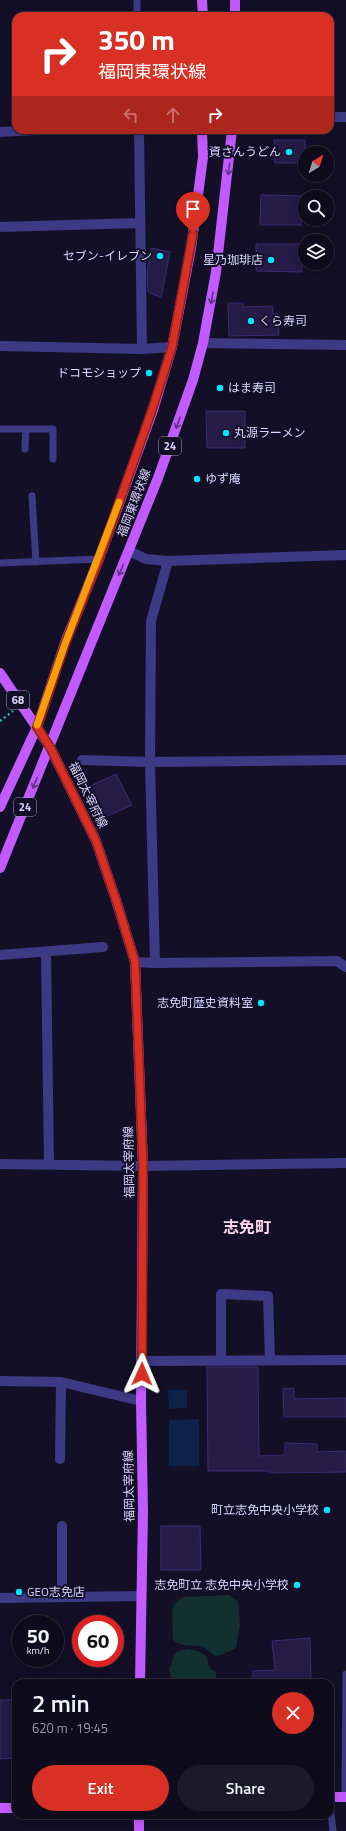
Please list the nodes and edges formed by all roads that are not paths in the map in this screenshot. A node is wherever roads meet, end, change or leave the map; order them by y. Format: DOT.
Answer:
graph roads {
  1 [pos="137,0"];
  2 [pos="202,0"];
  3 [pos="235,0"];
  4 [pos="137,12"];
  5 [pos="202,12"];
  6 [pos="235,12"];
  7 [pos="334,117"];
  8 [pos="346,117"];
  9 [pos="12,131"];
  10 [pos="0,132"];
  11 [pos="139,134"];
  12 [pos="202,134"];
  13 [pos="232,134"];
  14 [pos="140,223"];
  15 [pos="0,228"];
  16 [pos="203,343"];
  17 [pos="346,345"];
  18 [pos="0,346"];
  19 [pos="172,347"];
  20 [pos="142,349"];
  21 [pos="0,429"];
  22 [pos="26,429"];
  23 [pos="25,449"];
  24 [pos="53,459"];
  25 [pos="32,496"];
  26 [pos="129,551"];
  27 [pos="346,555"];
  28 [pos="99,559"];
  29 [pos="168,561"];
  30 [pos="36,562"];
  31 [pos="0,563"];
  32 [pos="0,673"];
  33 [pos="37,727"];
  34 [pos="50,747"];
  35 [pos="82,760"];
  36 [pos="346,760"];
  37 [pos="150,762"];
  38 [pos="0,807"];
  39 [pos="0,868"];
  40 [pos="103,947"];
  41 [pos="46,952"];
  42 [pos="0,955"];
  43 [pos="135,962"];
  44 [pos="155,963"];
  45 [pos="346,967"];
  46 [pos="346,1163"];
  47 [pos="0,1164"];
  48 [pos="50,1164"];
  49 [pos="143,1166"];
  50 [pos="270,1360"];
  51 [pos="346,1360"];
  52 [pos="142,1361"];
  53 [pos="222,1361"];
  54 [pos="0,1381"];
  55 [pos="61,1382"];
  56 [pos="141,1401"];
  57 [pos="60,1459"];
  58 [pos="62,1526"];
  59 [pos="142,1596"];
  60 [pos="62,1597"];
  61 [pos="0,1598"];
  62 [pos="346,1674"];
  63 [pos="140,1679"];
  64 [pos="334,1797"];
  65 [pos="345,1797"];
  66 [pos="0,1808"];
  67 [pos="12,1808"];
  68 [pos="139,1819"];
  69 [pos="332,1819"];
  70 [pos="139,1831"];
  71 [pos="333,1831"];
  1 -- 4 [label="lane"];
  2 -- 5 [label="main road"];
  3 -- 6 [label="main road"];
  7 -- 8 [label="street"];
  9 -- 10 [label="street"];
  11 -- 14 [label="street"];
  12 -- 19 [label="main road, 福岡東環状線 / 24"];
  13 -- 16 [label="main road, 福岡東環状線 / 24, one-way"];
  14 -- 15 [label="street"];
  14 -- 20 [label="street"];
  16 -- 17 [label="street"];
  16 -- 26 [label="main road, 福岡東環状線 / 24, one-way"];
  18 -- 20 [label="street"];
  19 -- 20 [label="street"];
  19 -- 28 [label="main road, 福岡東環状線 / 24"];
  21 -- 22 [label="lane"];
  22 -- 23 [label="lane"];
  22 -- 24 [label="lane"];
  25 -- 30 [label="lane"];
  26 -- 29 [label="street"];
  26 -- 34 [label="main road, 福岡東環状線 / 24, one-way"];
  27 -- 29 [label="street"];
  28 -- 30 [label="lane"];
  28 -- 33 [label="main road, 福岡東環状線 / 24"];
  29 -- 37 [label="street"];
  30 -- 31 [label="lane"];
  32 -- 33 [label="main road, 福岡太宰府線 / 68"];
  33 -- 34 [label="main road, 福岡太宰府線 / 68"];
  33 -- 38 [label="main road, 福岡東環状線 / 24"];
  34 -- 39 [label="main road, 福岡東環状線 / 24, one-way"];
  34 -- 43 [label="main road, 福岡太宰府線 / 68"];
  35 -- 37 [label="street"];
  36 -- 37 [label="street"];
  37 -- 44 [label="street"];
  40 -- 41 [label="street"];
  41 -- 42 [label="street"];
  41 -- 48 [label="street"];
  43 -- 44 [label="street"];
  43 -- 49 [label="main road, 福岡太宰府線 / 68"];
  44 -- 45 [label="street"];
  46 -- 49 [label="street"];
  47 -- 48 [label="street"];
  48 -- 49 [label="street"];
  49 -- 52 [label="main road, 福岡太宰府線 / 68"];
  50 -- 51 [label="street"];
  50 -- 53 [label="street"];
  50 -- 53 [label="street"];
  52 -- 53 [label="street"];
  52 -- 56 [label="main road, 福岡太宰府線 / 68"];
  54 -- 55 [label="street"];
  55 -- 56 [label="street"];
  55 -- 57 [label="street"];
  56 -- 59 [label="main road, 福岡太宰府線 / 68"];
  58 -- 60 [label="street"];
  59 -- 60 [label="street"];
  59 -- 63 [label="main road, 福岡太宰府線 / 68"];
  60 -- 61 [label="street"];
  62 -- 65 [label="lane"];
  64 -- 65 [label="main road"];
  66 -- 67 [label="main road"];
  68 -- 70 [label="main road"];
  69 -- 71 [label="lane"];
}
